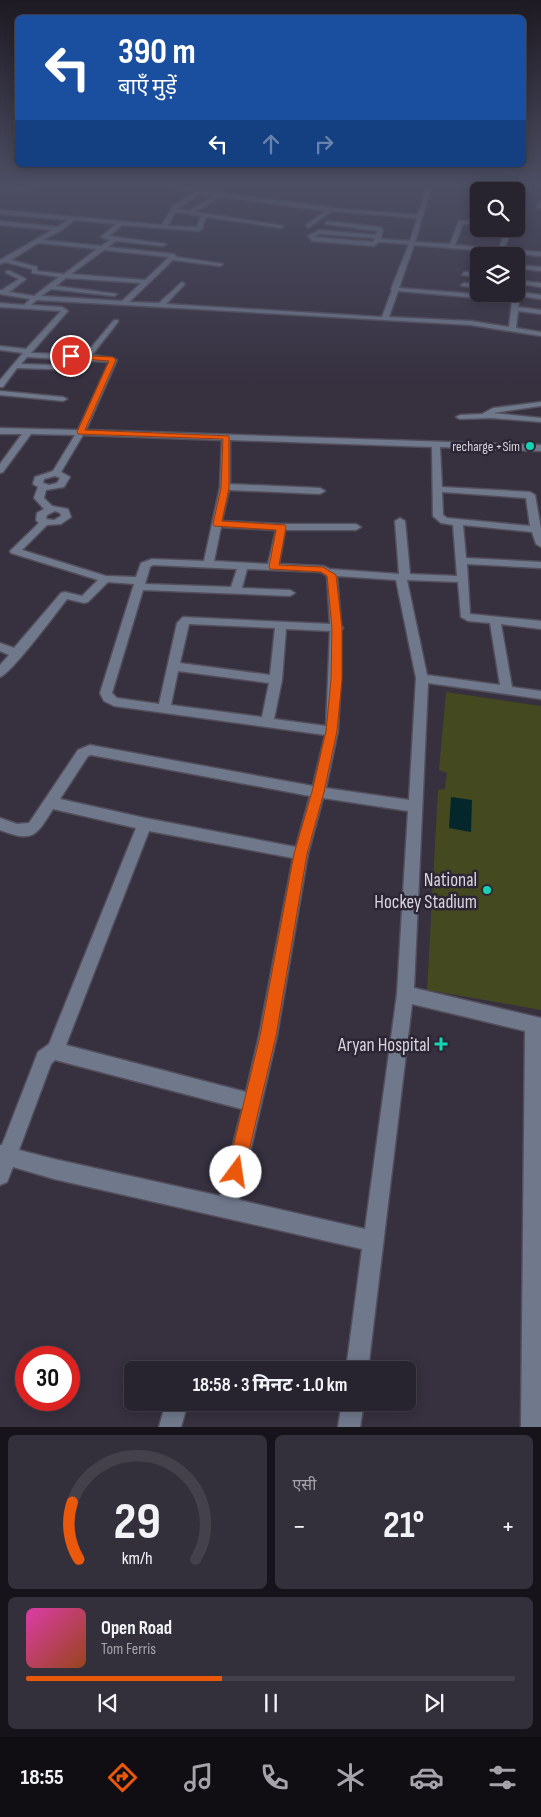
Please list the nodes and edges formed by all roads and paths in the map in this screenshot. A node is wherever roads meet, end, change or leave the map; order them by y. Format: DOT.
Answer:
graph roads {
  1 [pos="21,254"];
  2 [pos="96,254"];
  3 [pos="158,254"];
  4 [pos="408,254"];
  5 [pos="525,254"];
  6 [pos="541,254"];
  7 [pos="173,258"];
  8 [pos="2,261"];
  9 [pos="220,264"];
  10 [pos="525,268"];
  11 [pos="541,269"];
  12 [pos="8,272"];
  13 [pos="464,274"];
  14 [pos="470,274"];
  15 [pos="66,276"];
  16 [pos="148,282"];
  17 [pos="182,284"];
  18 [pos="541,284"];
  19 [pos="464,285"];
  20 [pos="470,285"];
  21 [pos="525,286"];
  22 [pos="50,287"];
  23 [pos="470,288"];
  24 [pos="394,289"];
  25 [pos="525,290"];
  26 [pos="1,292"];
  27 [pos="114,294"];
  28 [pos="541,296"];
  29 [pos="36,298"];
  30 [pos="516,302"];
  31 [pos="123,304"];
  32 [pos="0,305"];
  33 [pos="160,306"];
  34 [pos="25,307"];
  35 [pos="515,309"];
  36 [pos="541,312"];
  37 [pos="385,319"];
  38 [pos="116,321"];
  39 [pos="512,330"];
  40 [pos="541,334"];
  41 [pos="0,348"];
  42 [pos="26,353"];
  43 [pos="87,357"];
  44 [pos="16,366"];
  45 [pos="79,368"];
  46 [pos="1,384"];
  47 [pos="0,393"];
  48 [pos="63,399"];
  49 [pos="541,404"];
  50 [pos="490,416"];
  51 [pos="460,417"];
  52 [pos="541,420"];
  53 [pos="0,427"];
  54 [pos="81,430"];
  55 [pos="0,431"];
  56 [pos="28,432"];
  57 [pos="226,437"];
  58 [pos="436,444"];
  59 [pos="541,444"];
  60 [pos="541,448"];
  61 [pos="0,470"];
  62 [pos="56,473"];
  63 [pos="43,487"];
  64 [pos="225,488"];
  65 [pos="437,489"];
  66 [pos="320,491"];
  67 [pos="50,509"];
  68 [pos="400,521"];
  69 [pos="46,522"];
  70 [pos="458,522"];
  71 [pos="217,524"];
  72 [pos="281,527"];
  73 [pos="356,527"];
  74 [pos="536,529"];
  75 [pos="541,544"];
  76 [pos="461,561"];
  77 [pos="208,564"];
  78 [pos="541,565"];
  79 [pos="243,566"];
  80 [pos="274,567"];
  81 [pos="328,572"];
  82 [pos="403,577"];
  83 [pos="105,579"];
  84 [pos="463,579"];
  85 [pos="140,584"];
  86 [pos="236,589"];
  87 [pos="290,593"];
  88 [pos="495,621"];
  89 [pos="281,624"];
  90 [pos="541,625"];
  91 [pos="337,628"];
  92 [pos="0,648"];
  93 [pos="17,654"];
  94 [pos="172,666"];
  95 [pos="0,673"];
  96 [pos="422,678"];
  97 [pos="276,680"];
  98 [pos="507,691"];
  99 [pos="541,695"];
  100 [pos="164,708"];
  101 [pos="267,722"];
  102 [pos="332,731"];
  103 [pos="318,792"];
  104 [pos="51,803"];
  105 [pos="415,807"];
  106 [pos="0,824"];
  107 [pos="145,824"];
  108 [pos="301,854"];
  109 [pos="405,994"];
  110 [pos="538,1025"];
  111 [pos="56,1051"];
  112 [pos="254,1102"];
  113 [pos="538,1133"];
  114 [pos="4,1155"];
  115 [pos="0,1175"];
  116 [pos="227,1207"];
  117 [pos="373,1241"];
  118 [pos="537,1289"];
  119 [pos="358,1361"];
  120 [pos="174,1411"];
  121 [pos="352,1411"];
  122 [pos="170,1427"];
  123 [pos="350,1427"];
  124 [pos="532,1427"];
  1 -- 8 [label="street"];
  2 -- 15 [label="street"];
  3 -- 7 [label="street"];
  4 -- 24 [label="street"];
  5 -- 6 [label="street"];
  7 -- 9 [label="street"];
  7 -- 16 [label="street"];
  8 -- 15 [label="street"];
  10 -- 11 [label="street"];
  12 -- 26 [label="street"];
  13 -- 14 [label="street"];
  15 -- 16 [label="street"];
  15 -- 22 [label="street"];
  16 -- 31 [label="street"];
  17 -- 33 [label="street"];
  18 -- 21 [label="street"];
  19 -- 20 [label="street"];
  22 -- 27 [label="street"];
  22 -- 29 [label="street"];
  23 -- 24 [label="street"];
  24 -- 37 [label="street"];
  25 -- 28 [label="street"];
  26 -- 29 [label="street"];
  29 -- 31 [label="street"];
  29 -- 34 [label="street"];
  30 -- 35 [label="street"];
  31 -- 33 [label="street"];
  32 -- 34 [label="street"];
  33 -- 37 [label="street"];
  34 -- 42 [label="street"];
  35 -- 36 [label="street"];
  35 -- 39 [label="street"];
  37 -- 39 [label="street"];
  38 -- 43 [label="street"];
  39 -- 40 [label="street"];
  41 -- 42 [label="street"];
  42 -- 43 [label="street"];
  42 -- 44 [label="street"];
  43 -- 54 [label="street"];
  44 -- 45 [label="street"];
  44 -- 46 [label="street"];
  47 -- 48 [label="street"];
  49 -- 50 [label="street"];
  50 -- 51 [label="street"];
  50 -- 52 [label="street"];
  53 -- 54 [label="street"];
  54 -- 56 [label="street"];
  54 -- 57 [label="street"];
  54 -- 59 [label="street"];
  54 -- 62 [label="street"];
  55 -- 56 [label="street"];
  56 -- 61 [label="street"];
  57 -- 58 [label="street"];
  57 -- 64 [label="street"];
  58 -- 60 [label="street"];
  58 -- 65 [label="street"];
  62 -- 63 [label="street"];
  62 -- 63 [label="street"];
  63 -- 67 [label="street"];
  64 -- 66 [label="street"];
  64 -- 71 [label="street"];
  65 -- 70 [label="street"];
  65 -- 74 [label="street"];
  67 -- 69 [label="street"];
  67 -- 69 [label="street"];
  68 -- 82 [label="street"];
  69 -- 83 [label="street"];
  70 -- 74 [label="street"];
  70 -- 76 [label="street"];
  71 -- 72 [label="street"];
  71 -- 77 [label="street"];
  72 -- 73 [label="street"];
  72 -- 80 [label="street"];
  74 -- 75 [label="street"];
  76 -- 78 [label="street"];
  76 -- 84 [label="street"];
  77 -- 79 [label="street"];
  77 -- 85 [label="street"];
  79 -- 80 [label="street"];
  79 -- 86 [label="street"];
  80 -- 81 [label="street"];
  81 -- 82 [label="street"];
  81 -- 91 [label="street"];
  82 -- 84 [label="street"];
  82 -- 96 [label="street"];
  83 -- 85 [label="street"];
  83 -- 93 [label="street"];
  84 -- 88 [label="street"];
  85 -- 86 [label="street"];
  85 -- 100 [label="street"];
  86 -- 87 [label="street"];
  88 -- 90 [label="street"];
  88 -- 98 [label="street"];
  89 -- 91 [label="street"];
  89 -- 94 [label="street"];
  89 -- 97 [label="street"];
  91 -- 102 [label="street"];
  92 -- 93 [label="street"];
  93 -- 95 [label="street"];
  94 -- 97 [label="street"];
  94 -- 100 [label="street"];
  96 -- 98 [label="street"];
  96 -- 105 [label="street"];
  97 -- 101 [label="street"];
  98 -- 99 [label="street"];
  100 -- 101 [label="street"];
  101 -- 102 [label="street"];
  102 -- 103 [label="street"];
  103 -- 104 [label="street"];
  103 -- 105 [label="street"];
  103 -- 108 [label="street"];
  104 -- 106 [label="street"];
  104 -- 107 [label="street"];
  105 -- 109 [label="street"];
  107 -- 108 [label="street"];
  107 -- 111 [label="street"];
  108 -- 112 [label="street"];
  109 -- 110 [label="street"];
  109 -- 117 [label="street"];
  110 -- 113 [label="street"];
  111 -- 112 [label="street"];
  111 -- 114 [label="street"];
  112 -- 116 [label="street"];
  113 -- 118 [label="street"];
  114 -- 115 [label="street"];
  114 -- 116 [label="street"];
  116 -- 117 [label="street"];
  117 -- 119 [label="street"];
  118 -- 124 [label="street"];
  120 -- 122 [label="street"];
  121 -- 123 [label="street"];
}
